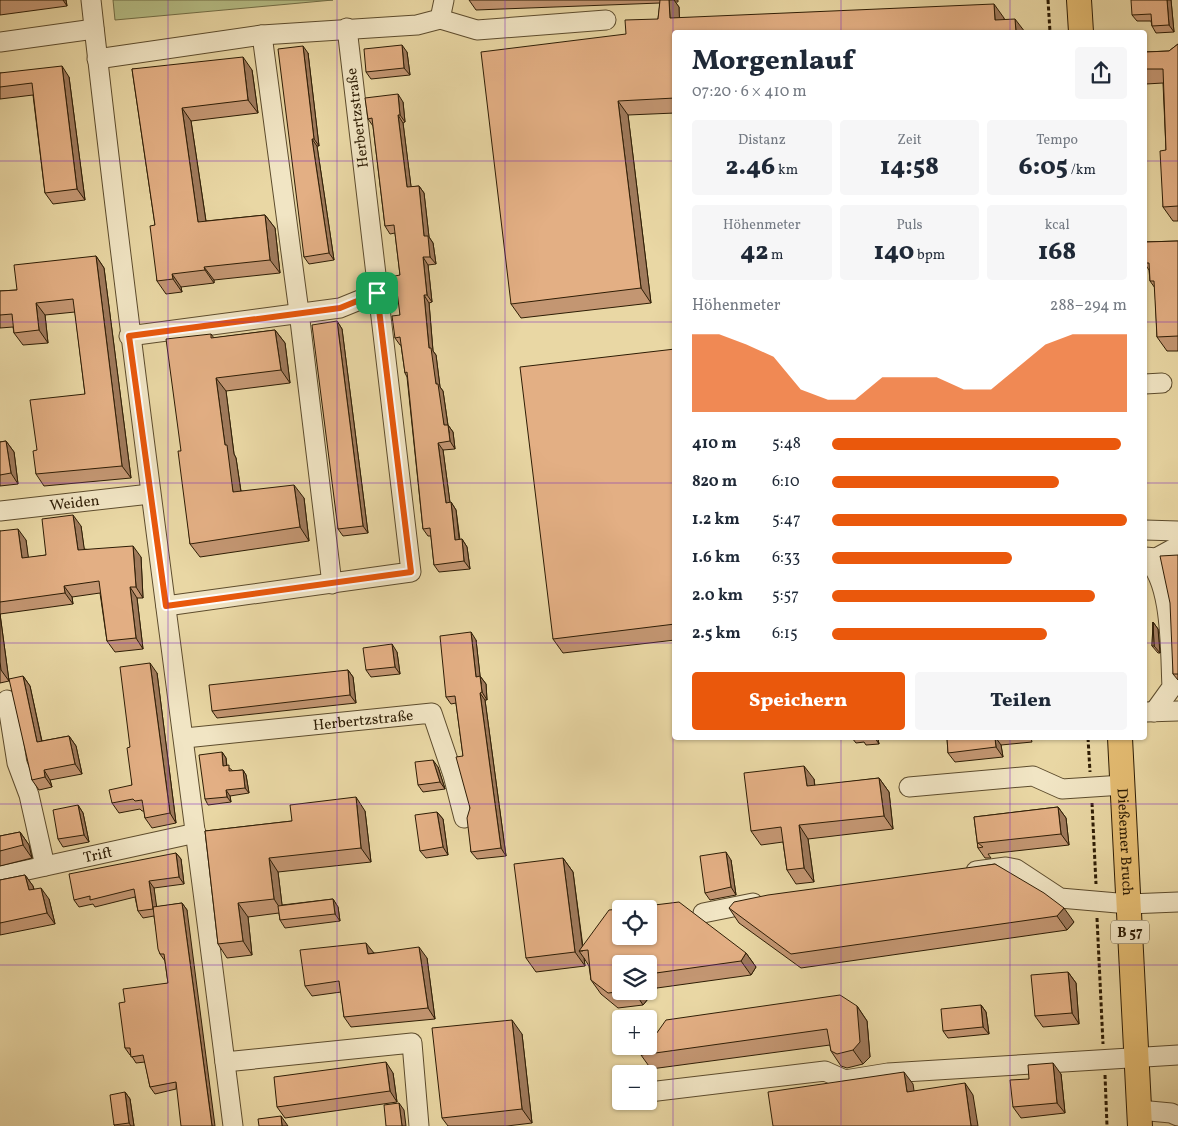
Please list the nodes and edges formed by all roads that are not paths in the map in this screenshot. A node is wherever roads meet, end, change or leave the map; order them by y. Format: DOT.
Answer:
graph roads {
  1 [pos="91,0"];
  2 [pos="444,0"];
  3 [pos="1079,0"];
  4 [pos="440,19"];
  5 [pos="606,20"];
  6 [pos="347,28"];
  7 [pos="94,29"];
  8 [pos="1081,30"];
  9 [pos="262,35"];
  10 [pos="0,42"];
  11 [pos="97,59"];
  12 [pos="377,293"];
  13 [pos="299,312"];
  14 [pos="129,336"];
  15 [pos="150,494"];
  16 [pos="0,512"];
  17 [pos="1147,531"];
  18 [pos="1177,544"];
  19 [pos="1147,557"];
  20 [pos="1147,559"];
  21 [pos="332,584"];
  22 [pos="1171,602"];
  23 [pos="166,606"];
  24 [pos="1175,669"];
  25 [pos="1167,695"];
  26 [pos="7,700"];
  27 [pos="1178,711"];
  28 [pos="1149,712"];
  29 [pos="185,738"];
  30 [pos="1120,740"];
  31 [pos="1122,785"];
  32 [pos="909,787"];
  33 [pos="464,818"];
  34 [pos="196,833"];
  35 [pos="45,866"];
  36 [pos="959,873"];
  37 [pos="0,876"];
  38 [pos="766,900"];
  39 [pos="1178,902"];
  40 [pos="1128,904"];
  41 [pos="703,913"];
  42 [pos="1178,1055"];
  43 [pos="1137,1056"];
  44 [pos="225,1062"];
  45 [pos="657,1091"];
  46 [pos="1178,1116"];
  47 [pos="1140,1118"];
  48 [pos="233,1126"];
  49 [pos="419,1126"];
  1 -- 7 [label="street"];
  2 -- 4 [label="street"];
  3 -- 8 [label="main road"];
  4 -- 5 [label="street"];
  4 -- 6 [label="street"];
  6 -- 9 [label="street"];
  6 -- 12 [label="street, Herbertzstraße"];
  7 -- 10 [label="street"];
  7 -- 11 [label="street"];
  9 -- 11 [label="street"];
  9 -- 13 [label="street"];
  11 -- 14 [label="street"];
  12 -- 13 [label="street"];
  12 -- 21 [label="street, Herbertzstraße"];
  13 -- 14 [label="street"];
  13 -- 21 [label="street"];
  14 -- 15 [label="street"];
  15 -- 16 [label="street, Weiden"];
  15 -- 23 [label="street"];
  17 -- 18 [label="street"];
  18 -- 19 [label="street"];
  20 -- 22 [label="street"];
  21 -- 23 [label="street, Herbertzstraße"];
  22 -- 24 [label="street"];
  22 -- 25 [label="street"];
  23 -- 29 [label="street"];
  24 -- 25 [label="street"];
  25 -- 28 [label="street"];
  26 -- 35 [label="street"];
  27 -- 28 [label="street"];
  29 -- 33 [label="street, Herbertzstraße"];
  29 -- 34 [label="street"];
  30 -- 31 [label="main road, Dießemer Bruch / B 57"];
  31 -- 32 [label="street"];
  31 -- 40 [label="main road, Dießemer Bruch / B 57"];
  34 -- 35 [label="street, Trift"];
  34 -- 44 [label="street"];
  35 -- 37 [label="street, Trift"];
  36 -- 40 [label="street"];
  38 -- 41 [label="street"];
  39 -- 40 [label="street"];
  40 -- 43 [label="main road, Dießemer Bruch / B 57"];
  42 -- 43 [label="street"];
  43 -- 45 [label="street"];
  43 -- 47 [label="main road, Dießemer Bruch / B 57"];
  44 -- 48 [label="street"];
  44 -- 49 [label="street"];
  46 -- 47 [label="street"];
}
